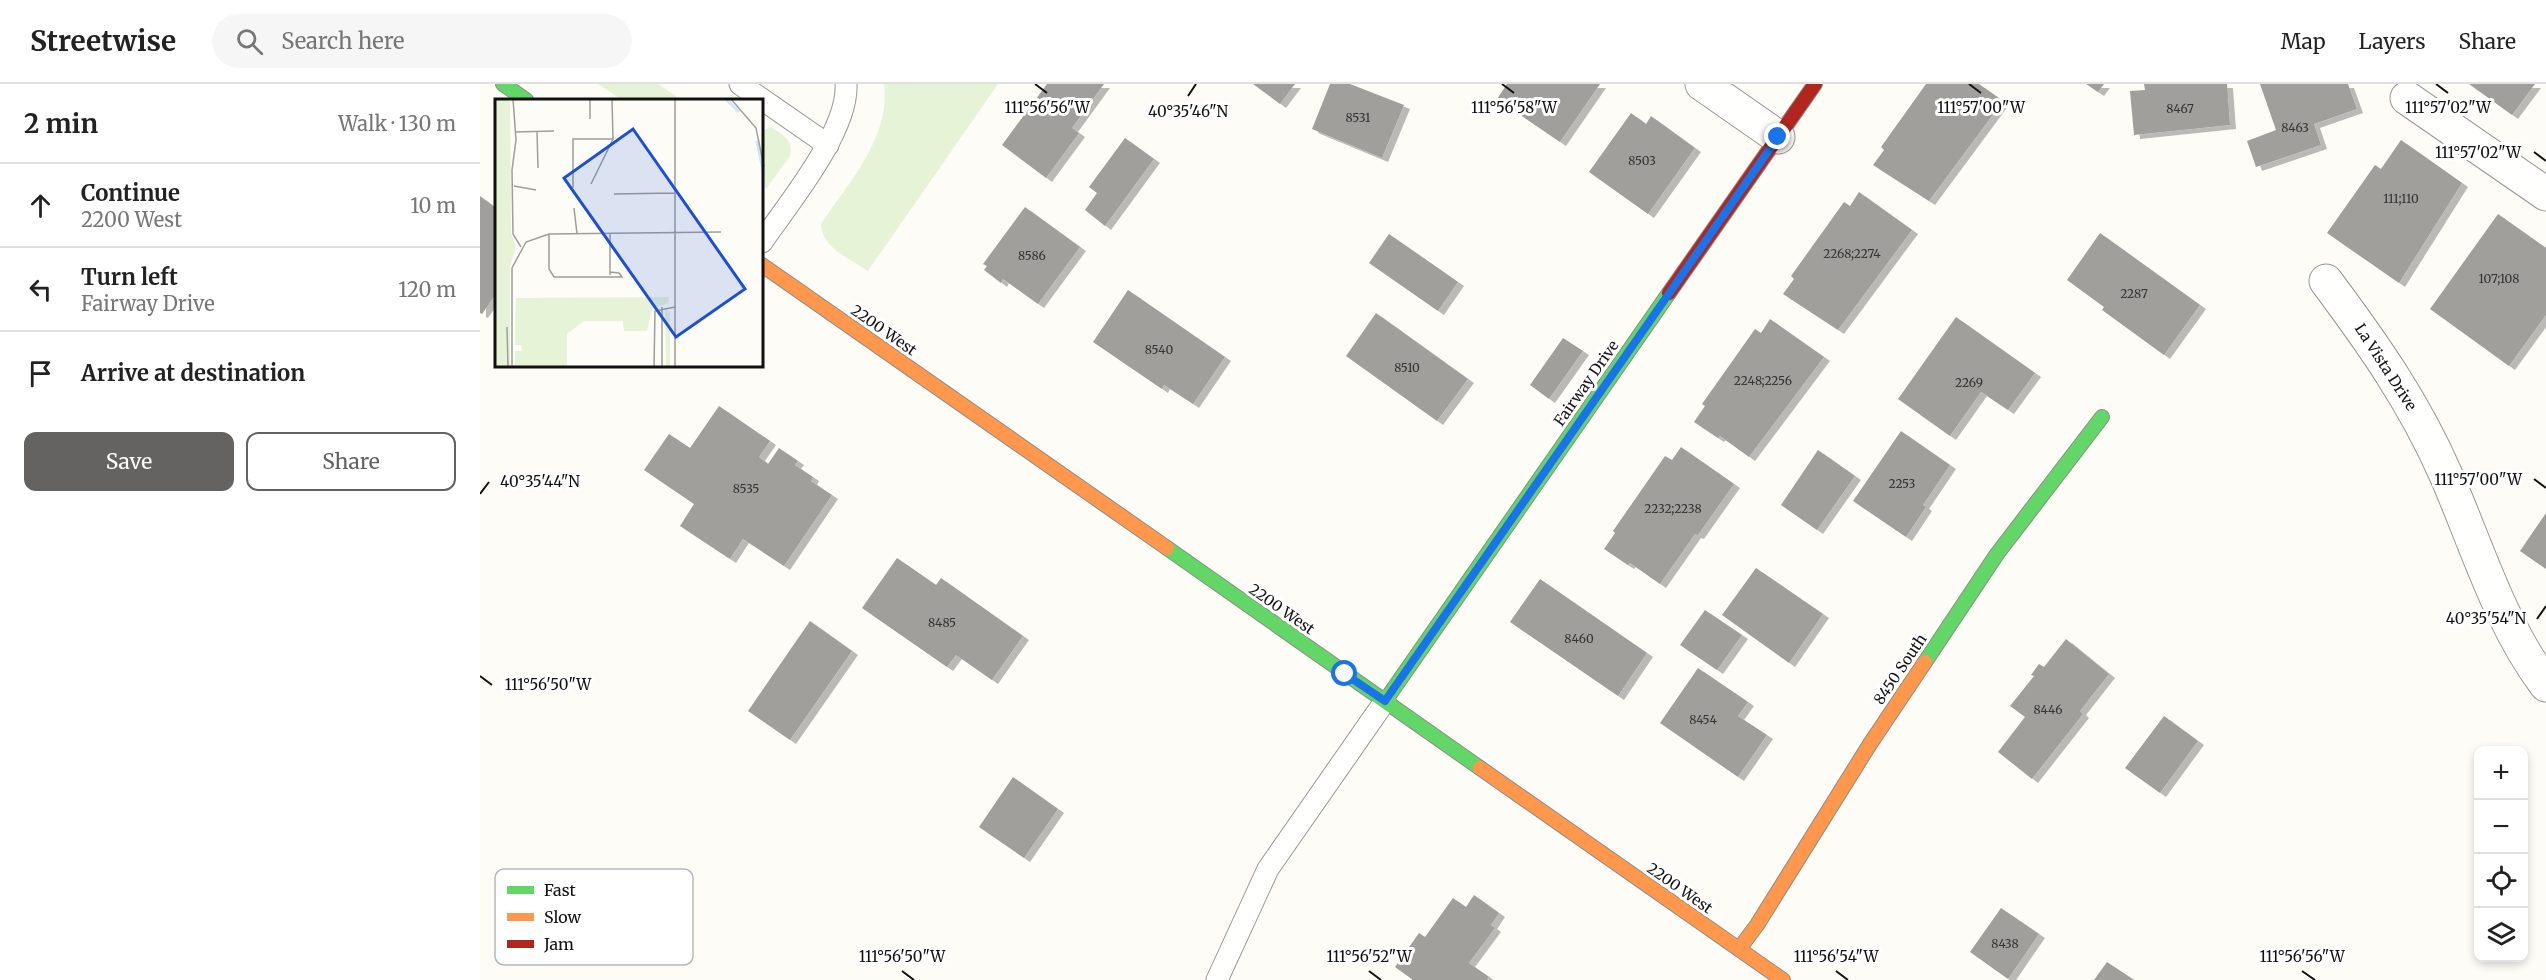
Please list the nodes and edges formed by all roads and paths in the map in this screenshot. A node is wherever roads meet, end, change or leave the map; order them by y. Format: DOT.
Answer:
graph roads {
  1 [pos="503,84"];
  2 [pos="740,84"];
  3 [pos="846,84"];
  4 [pos="1702,84"];
  5 [pos="1815,84"];
  6 [pos="2407,98"];
  7 [pos="525,99"];
  8 [pos="762,99"];
  9 [pos="764,101"];
  10 [pos="1778,137"];
  11 [pos="828,145"];
  12 [pos="2546,194"];
  13 [pos="764,239"];
  14 [pos="764,266"];
  15 [pos="2326,281"];
  16 [pos="2102,417"];
  17 [pos="2546,685"];
  18 [pos="1385,701"];
  19 [pos="1739,949"];
  20 [pos="1217,980"];
  21 [pos="1783,980"];
  1 -- 7 [label="street"];
  2 -- 8 [label="lane"];
  3 -- 11 [label="lane"];
  4 -- 10 [label="street"];
  5 -- 10 [label="street, Fairway Drive"];
  6 -- 12 [label="street"];
  9 -- 11 [label="lane"];
  10 -- 18 [label="street, Fairway Drive"];
  11 -- 13 [label="lane"];
  14 -- 18 [label="street, 2200 West"];
  15 -- 17 [label="street, La Vista Drive"];
  16 -- 19 [label="street, 8450 South"];
  18 -- 19 [label="street, 2200 West"];
  18 -- 20 [label="lane"];
  19 -- 21 [label="street, 2200 West"];
}
